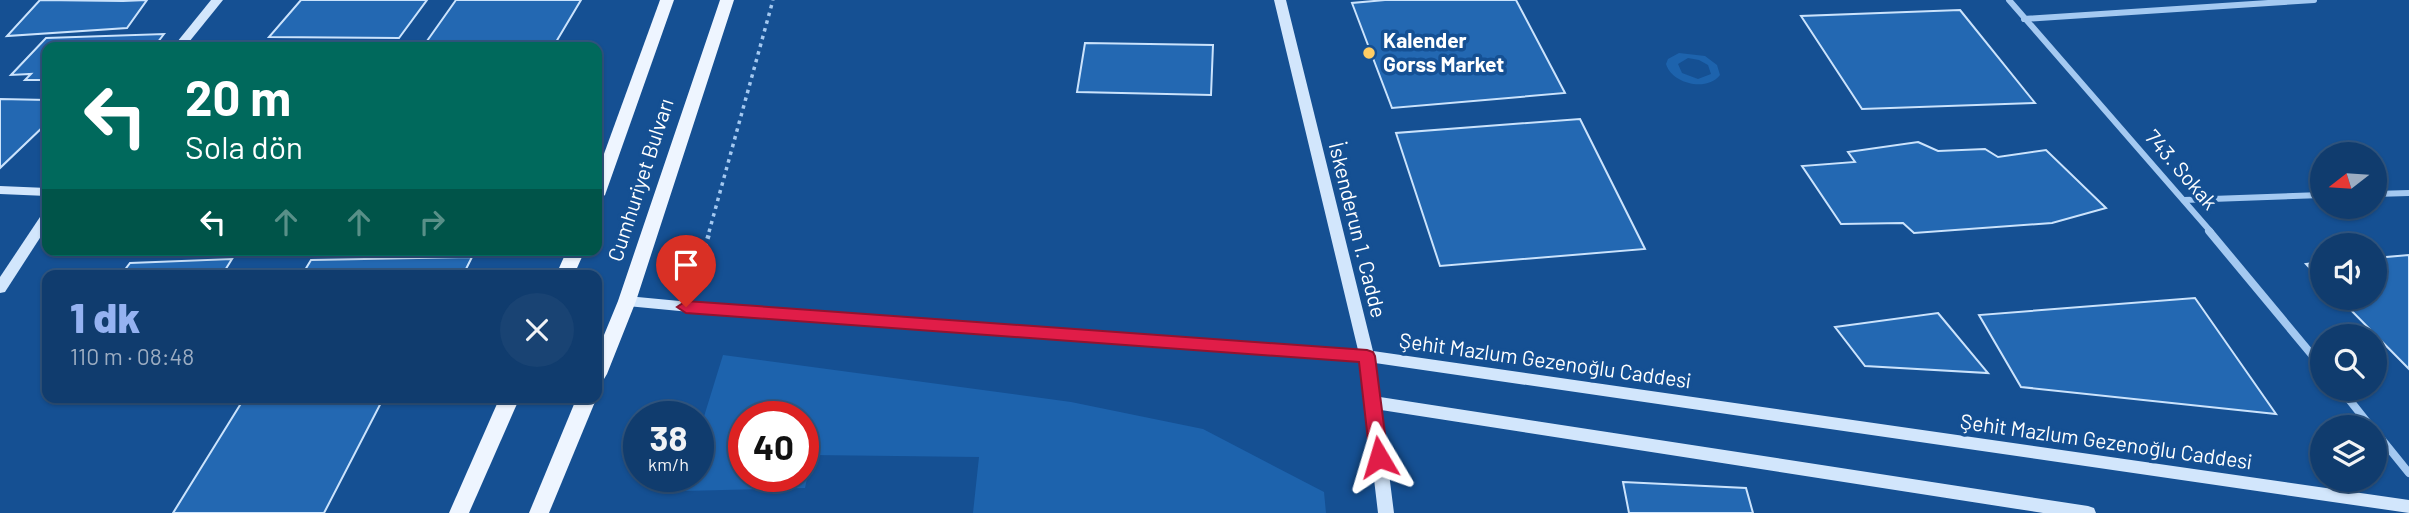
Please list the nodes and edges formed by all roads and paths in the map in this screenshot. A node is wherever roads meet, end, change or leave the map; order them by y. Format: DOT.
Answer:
graph roads {
  1 [pos="217,0"];
  2 [pos="667,0"];
  3 [pos="727,0"];
  4 [pos="773,0"];
  5 [pos="1280,0"];
  6 [pos="2009,0"];
  7 [pos="2314,0"];
  8 [pos="2024,19"];
  9 [pos="184,42"];
  10 [pos="602,181"];
  11 [pos="0,190"];
  12 [pos="42,192"];
  13 [pos="2409,192"];
  14 [pos="2387,193"];
  15 [pos="2310,195"];
  16 [pos="2184,200"];
  17 [pos="42,225"];
  18 [pos="0,288"];
  19 [pos="627,301"];
  20 [pos="686,307"];
  21 [pos="2310,352"];
  22 [pos="1367,356"];
  23 [pos="602,362"];
  24 [pos="2350,401"];
  25 [pos="1372,402"];
  26 [pos="507,403"];
  27 [pos="585,403"];
  28 [pos="2362,415"];
  29 [pos="2387,446"];
  30 [pos="2409,473"];
  31 [pos="2409,507"];
  32 [pos="459,513"];
  33 [pos="539,513"];
  34 [pos="1386,513"];
  35 [pos="2088,513"];
  1 -- 9 [label="street"];
  2 -- 10 [label="main road, Cumhuriyet Bulvarı"];
  3 -- 19 [label="main road, Cumhuriyet Bulvarı"];
  4 -- 20 [label="path"];
  5 -- 22 [label="street, İskenderun 1. Cadde"];
  6 -- 8 [label="street, 743. Sokak"];
  7 -- 8 [label="street"];
  8 -- 16 [label="street, 743. Sokak"];
  11 -- 12 [label="street"];
  13 -- 14 [label="street"];
  15 -- 16 [label="street"];
  16 -- 21 [label="street, 743. Sokak"];
  17 -- 18 [label="street"];
  19 -- 20 [label="street, Şehit Mazlum Gezenoğlu Caddesi"];
  19 -- 23 [label="main road, Cumhuriyet Bulvarı"];
  20 -- 22 [label="street, Şehit Mazlum Gezenoğlu Caddesi"];
  22 -- 25 [label="street, İskenderun 1. Cadde"];
  22 -- 31 [label="street, Şehit Mazlum Gezenoğlu Caddesi"];
  24 -- 28 [label="street"];
  25 -- 34 [label="street, İskenderun 1. Cadde"];
  25 -- 35 [label="street"];
  26 -- 32 [label="main road"];
  27 -- 33 [label="main road"];
  29 -- 30 [label="street"];
}
